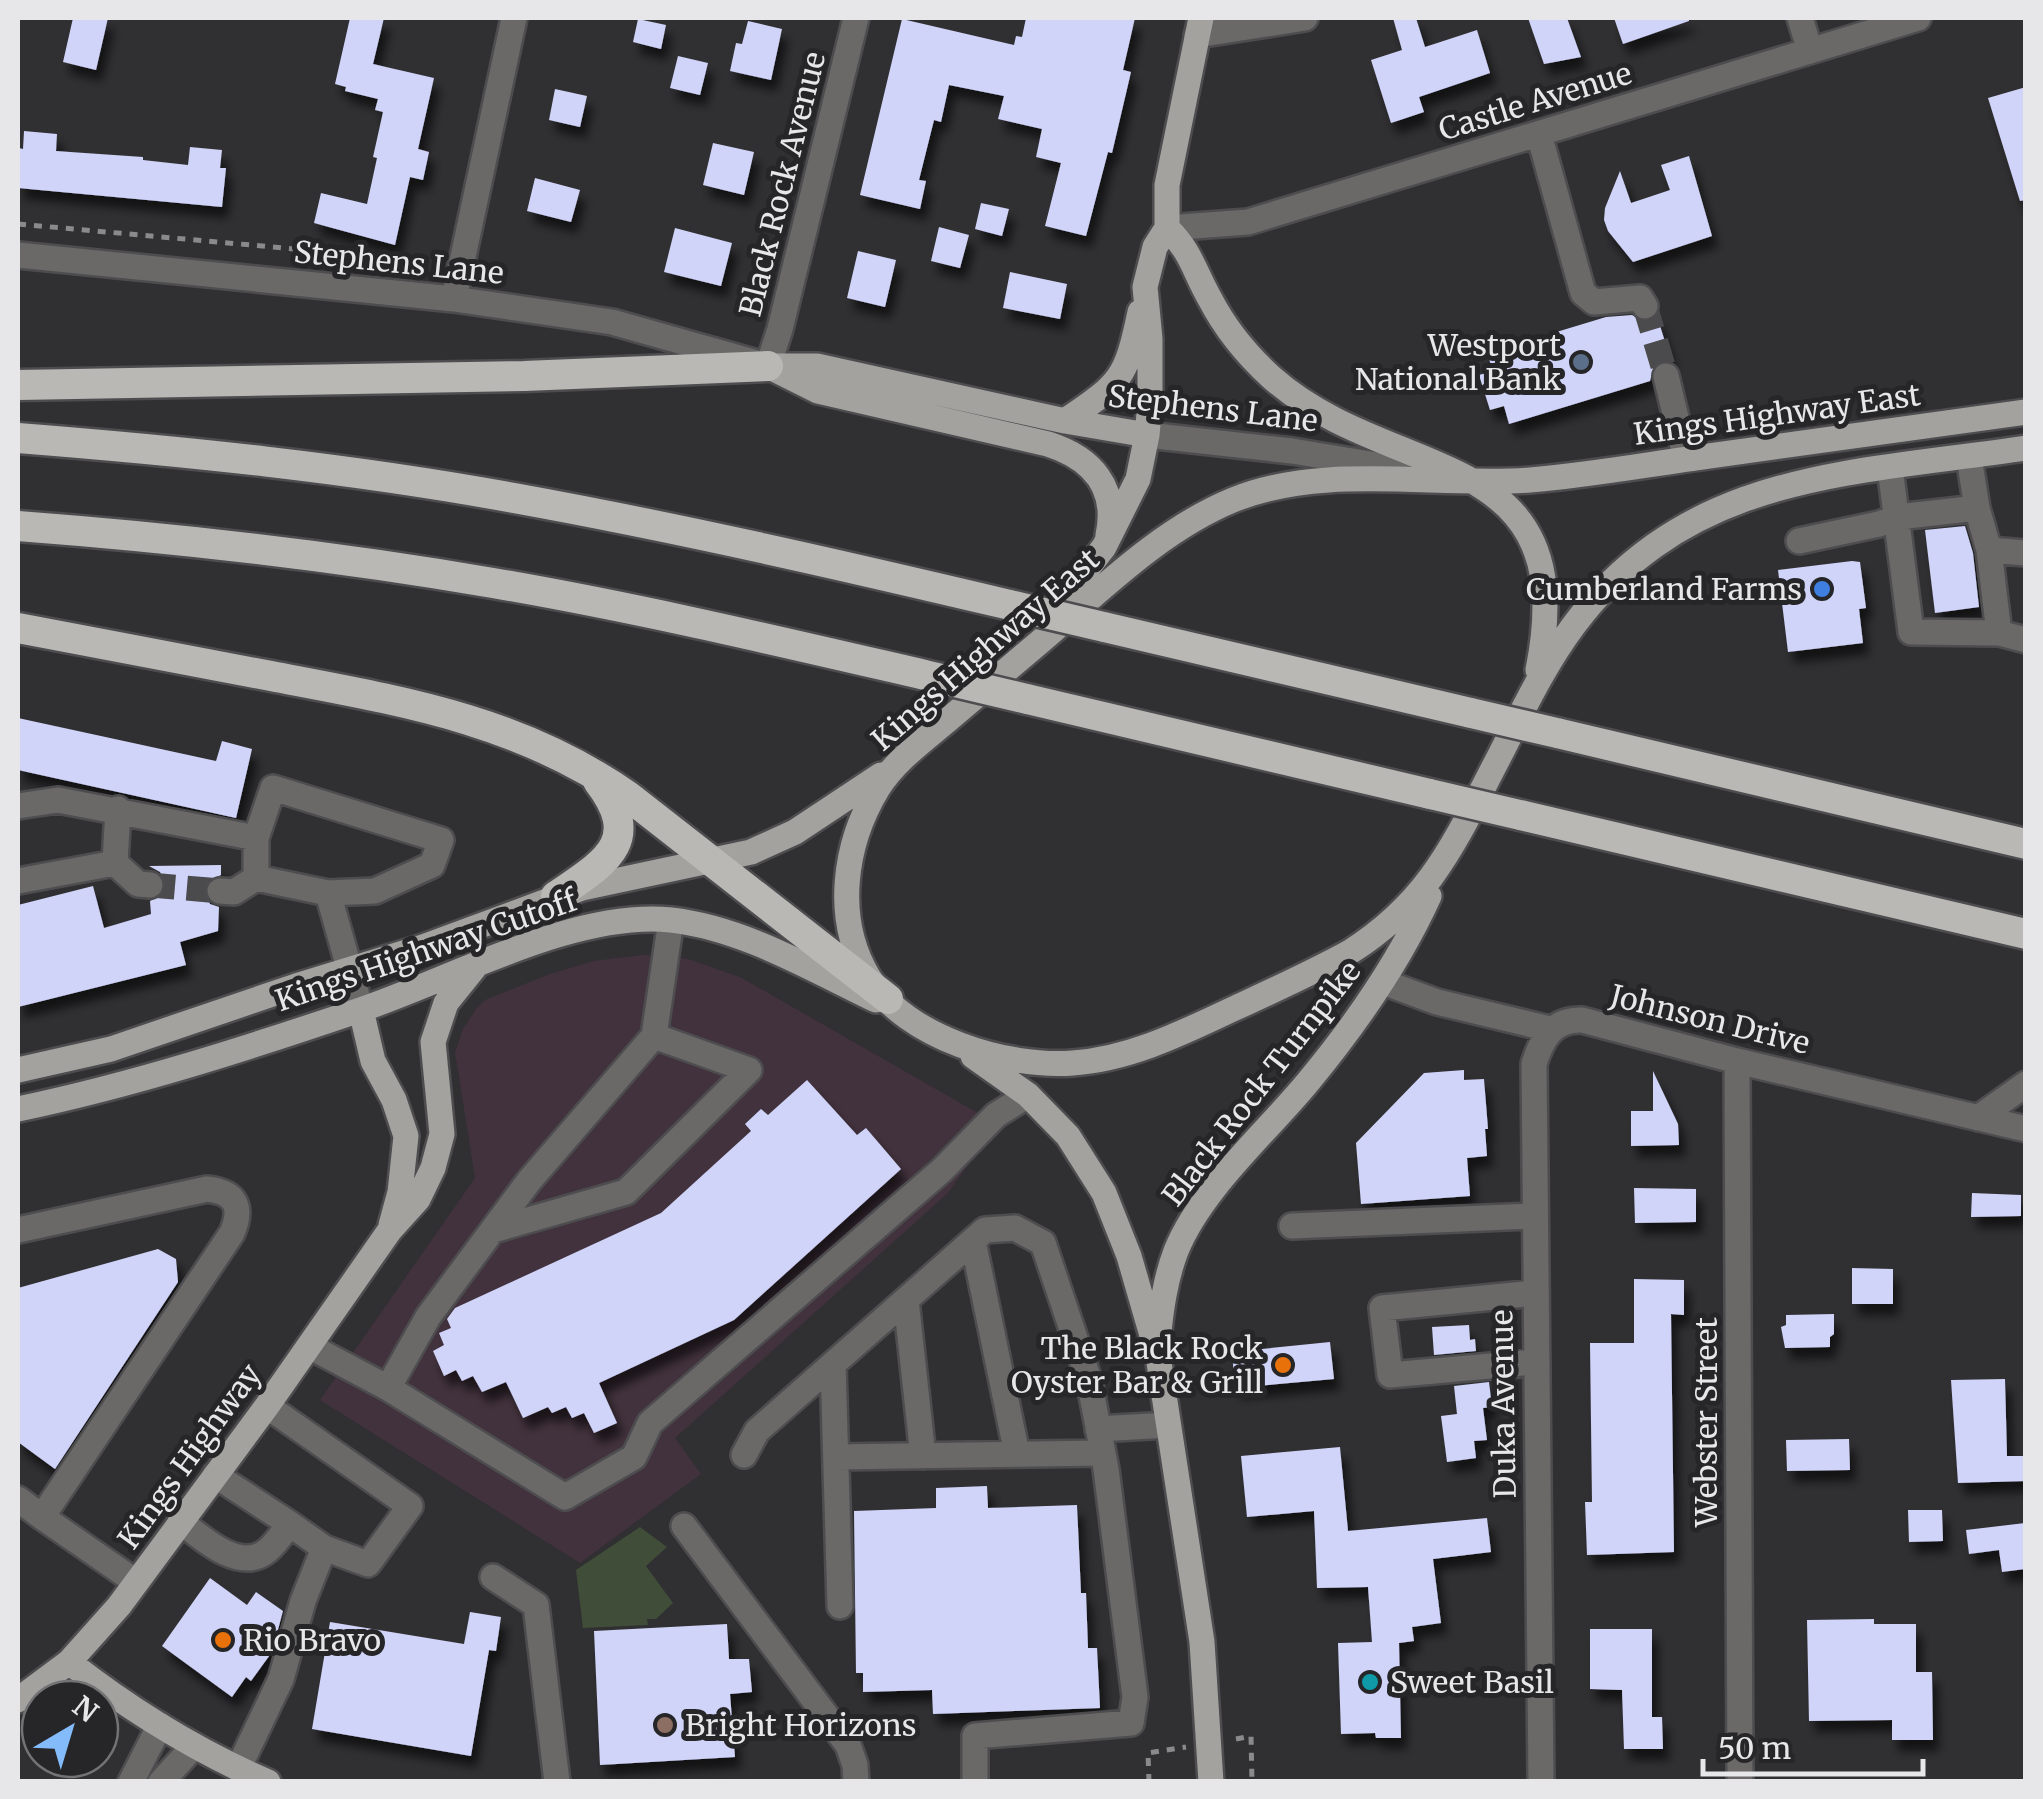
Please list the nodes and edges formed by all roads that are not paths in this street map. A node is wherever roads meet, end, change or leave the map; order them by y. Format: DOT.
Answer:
graph roads {
  1 [pos="514,18"];
  2 [pos="856,18"];
  3 [pos="1305,18"];
  4 [pos="1800,18"];
  5 [pos="1918,18"];
  6 [pos="1199,26"];
  7 [pos="1810,51"];
  8 [pos="1539,134"];
  9 [pos="1166,228"];
  10 [pos="18,255"];
  11 [pos="1145,287"];
  12 [pos="454,298"];
  13 [pos="1645,306"];
  14 [pos="768,366"];
  15 [pos="1666,376"];
  16 [pos="18,384"];
  17 [pos="2026,412"];
  18 [pos="1065,421"];
  19 [pos="1147,435"];
  20 [pos="18,438"];
  21 [pos="2026,448"];
  22 [pos="1969,456"];
  23 [pos="1686,459"];
  24 [pos="1890,468"];
  25 [pos="1473,482"];
  26 [pos="1977,508"];
  27 [pos="1898,517"];
  28 [pos="18,526"];
  29 [pos="1799,541"];
  30 [pos="1104,548"];
  31 [pos="1989,550"];
  32 [pos="2026,554"];
  33 [pos="18,628"];
  34 [pos="1999,633"];
  35 [pos="2026,640"];
  36 [pos="1012,666"];
  37 [pos="1532,694"];
  38 [pos="893,766"];
  39 [pos="586,767"];
  40 [pos="18,806"];
  41 [pos="118,809"];
  42 [pos="256,838"];
  43 [pos="2026,844"];
  44 [pos="1445,860"];
  45 [pos="713,862"];
  46 [pos="115,863"];
  47 [pos="256,878"];
  48 [pos="18,881"];
  49 [pos="150,885"];
  50 [pos="220,892"];
  51 [pos="328,894"];
  52 [pos="556,896"];
  53 [pos="671,920"];
  54 [pos="2026,934"];
  55 [pos="475,967"];
  56 [pos="350,969"];
  57 [pos="1383,982"];
  58 [pos="897,1007"];
  59 [pos="361,1010"];
  60 [pos="1550,1030"];
  61 [pos="654,1036"];
  62 [pos="949,1039"];
  63 [pos="1737,1061"];
  64 [pos="18,1070"];
  65 [pos="2026,1084"];
  66 [pos="1028,1096"];
  67 [pos="18,1109"];
  68 [pos="1978,1118"];
  69 [pos="2026,1129"];
  70 [pos="1534,1216"];
  71 [pos="1292,1226"];
  72 [pos="18,1230"];
  73 [pos="390,1230"];
  74 [pos="494,1230"];
  75 [pos="973,1240"];
  76 [pos="1535,1292"];
  77 [pos="906,1300"];
  78 [pos="309,1346"];
  79 [pos="1158,1356"];
  80 [pos="1535,1362"];
  81 [pos="833,1364"];
  82 [pos="388,1388"];
  83 [pos="267,1406"];
  84 [pos="1168,1424"];
  85 [pos="1100,1441"];
  86 [pos="1017,1454"];
  87 [pos="744,1455"];
  88 [pos="924,1456"];
  89 [pos="836,1457"];
  90 [pos="214,1475"];
  91 [pos="18,1499"];
  92 [pos="42,1517"];
  93 [pos="180,1521"];
  94 [pos="290,1524"];
  95 [pos="684,1526"];
  96 [pos="324,1548"];
  97 [pos="493,1577"];
  98 [pos="136,1582"];
  99 [pos="840,1606"];
  100 [pos="68,1662"];
  101 [pos="18,1700"];
  102 [pos="160,1725"];
  103 [pos="194,1746"];
  104 [pos="238,1768"];
  105 [pos="132,1782"];
  106 [pos="161,1782"];
  107 [pos="268,1782"];
  108 [pos="557,1782"];
  109 [pos="856,1782"];
  110 [pos="975,1782"];
  111 [pos="1211,1782"];
  112 [pos="1541,1782"];
  113 [pos="1740,1782"];
  1 -- 12 [label="street"];
  2 -- 14 [label="street, Black Rock Avenue"];
  3 -- 6 [label="street"];
  4 -- 7 [label="street"];
  5 -- 7 [label="street, Castle Avenue"];
  6 -- 9 [label="main road"];
  7 -- 8 [label="street, Castle Avenue"];
  8 -- 9 [label="street, Castle Avenue"];
  8 -- 13 [label="street"];
  9 -- 11 [label="main road"];
  9 -- 25 [label="main road"];
  10 -- 12 [label="street, Stephens Lane"];
  11 -- 18 [label="main road"];
  11 -- 19 [label="main road"];
  12 -- 14 [label="street, Stephens Lane"];
  14 -- 16 [label="highway"];
  14 -- 18 [label="main road, Stephens Lane"];
  14 -- 30 [label="main road, Stephens Lane"];
  15 -- 23 [label="street"];
  17 -- 23 [label="main road, Kings Highway East"];
  18 -- 19 [label="main road, Stephens Lane"];
  19 -- 25 [label="street, Stephens Lane"];
  19 -- 30 [label="main road"];
  20 -- 43 [label="highway, bridge"];
  21 -- 22 [label="main road, Kings Highway East"];
  22 -- 24 [label="main road, Kings Highway East"];
  22 -- 26 [label="street"];
  23 -- 25 [label="main road, Kings Highway East"];
  24 -- 27 [label="street"];
  24 -- 37 [label="main road, Kings Highway East"];
  25 -- 36 [label="main road, Kings Highway East"];
  25 -- 37 [label="main road"];
  26 -- 27 [label="street"];
  26 -- 31 [label="street"];
  27 -- 29 [label="street"];
  27 -- 34 [label="street"];
  28 -- 54 [label="highway, bridge"];
  30 -- 36 [label="main road"];
  31 -- 32 [label="street"];
  31 -- 34 [label="street"];
  33 -- 39 [label="highway"];
  34 -- 35 [label="street"];
  36 -- 38 [label="main road, Kings Highway East"];
  37 -- 44 [label="main road, Kings Highway East"];
  38 -- 45 [label="main road, Kings Highway Cutoff"];
  38 -- 58 [label="main road, Kings Highway East"];
  39 -- 45 [label="highway"];
  39 -- 52 [label="highway"];
  40 -- 41 [label="street"];
  41 -- 42 [label="street"];
  41 -- 46 [label="street"];
  42 -- 47 [label="street"];
  42 -- 51 [label="street"];
  44 -- 57 [label="main road, Black Rock Turnpike"];
  44 -- 62 [label="main road, Kings Highway East"];
  45 -- 52 [label="main road, Kings Highway Cutoff"];
  45 -- 58 [label="highway"];
  46 -- 48 [label="street"];
  46 -- 49 [label="street"];
  47 -- 50 [label="street"];
  47 -- 51 [label="street"];
  51 -- 56 [label="street"];
  52 -- 56 [label="main road, Kings Highway Cutoff"];
  53 -- 55 [label="main road, Kings Highway Cutoff"];
  53 -- 58 [label="main road, Kings Highway Cutoff"];
  53 -- 61 [label="street"];
  55 -- 59 [label="main road, Kings Highway Cutoff"];
  55 -- 73 [label="main road, Kings Highway"];
  56 -- 59 [label="street"];
  56 -- 64 [label="main road, Kings Highway Cutoff"];
  57 -- 60 [label="street, Johnson Drive"];
  57 -- 79 [label="main road, Black Rock Turnpike"];
  58 -- 62 [label="main road, Kings Highway East"];
  59 -- 67 [label="main road, Kings Highway Cutoff"];
  59 -- 73 [label="main road, Kings Highway"];
  60 -- 63 [label="street, Johnson Drive"];
  60 -- 70 [label="street, Duka Avenue"];
  61 -- 74 [label="street"];
  61 -- 74 [label="street"];
  62 -- 66 [label="main road, Black Rock Turnpike"];
  63 -- 68 [label="street, Johnson Drive"];
  63 -- 113 [label="street, Webster Street"];
  65 -- 68 [label="street"];
  66 -- 79 [label="main road, Black Rock Turnpike"];
  66 -- 82 [label="street"];
  68 -- 69 [label="street, Johnson Drive"];
  70 -- 71 [label="street"];
  70 -- 76 [label="street, Duka Avenue"];
  72 -- 92 [label="street"];
  73 -- 78 [label="main road, Kings Highway"];
  74 -- 82 [label="street"];
  75 -- 77 [label="street"];
  75 -- 85 [label="street"];
  75 -- 86 [label="street"];
  76 -- 80 [label="street, Duka Avenue"];
  76 -- 80 [label="street"];
  77 -- 81 [label="street"];
  77 -- 88 [label="street"];
  78 -- 82 [label="street"];
  78 -- 83 [label="main road, Kings Highway"];
  79 -- 84 [label="main road, Black Rock Turnpike"];
  80 -- 112 [label="street, Duka Avenue"];
  81 -- 87 [label="street"];
  81 -- 89 [label="street"];
  83 -- 90 [label="main road, Kings Highway"];
  83 -- 96 [label="street"];
  84 -- 85 [label="street"];
  84 -- 111 [label="main road, Black Rock Turnpike"];
  85 -- 86 [label="street"];
  85 -- 110 [label="street"];
  86 -- 88 [label="street"];
  88 -- 89 [label="street"];
  89 -- 99 [label="street"];
  90 -- 93 [label="main road, Kings Highway"];
  90 -- 94 [label="street"];
  91 -- 92 [label="street"];
  92 -- 98 [label="street"];
  93 -- 94 [label="street"];
  93 -- 98 [label="main road, Kings Highway"];
  94 -- 96 [label="street"];
  95 -- 109 [label="street"];
  96 -- 104 [label="street"];
  97 -- 108 [label="street"];
  98 -- 100 [label="main road, Kings Highway"];
  100 -- 101 [label="main road, Kings Highway"];
  100 -- 102 [label="main road"];
  102 -- 103 [label="main road"];
  102 -- 105 [label="street"];
  103 -- 104 [label="main road"];
  103 -- 106 [label="street"];
  104 -- 107 [label="main road"];
}
